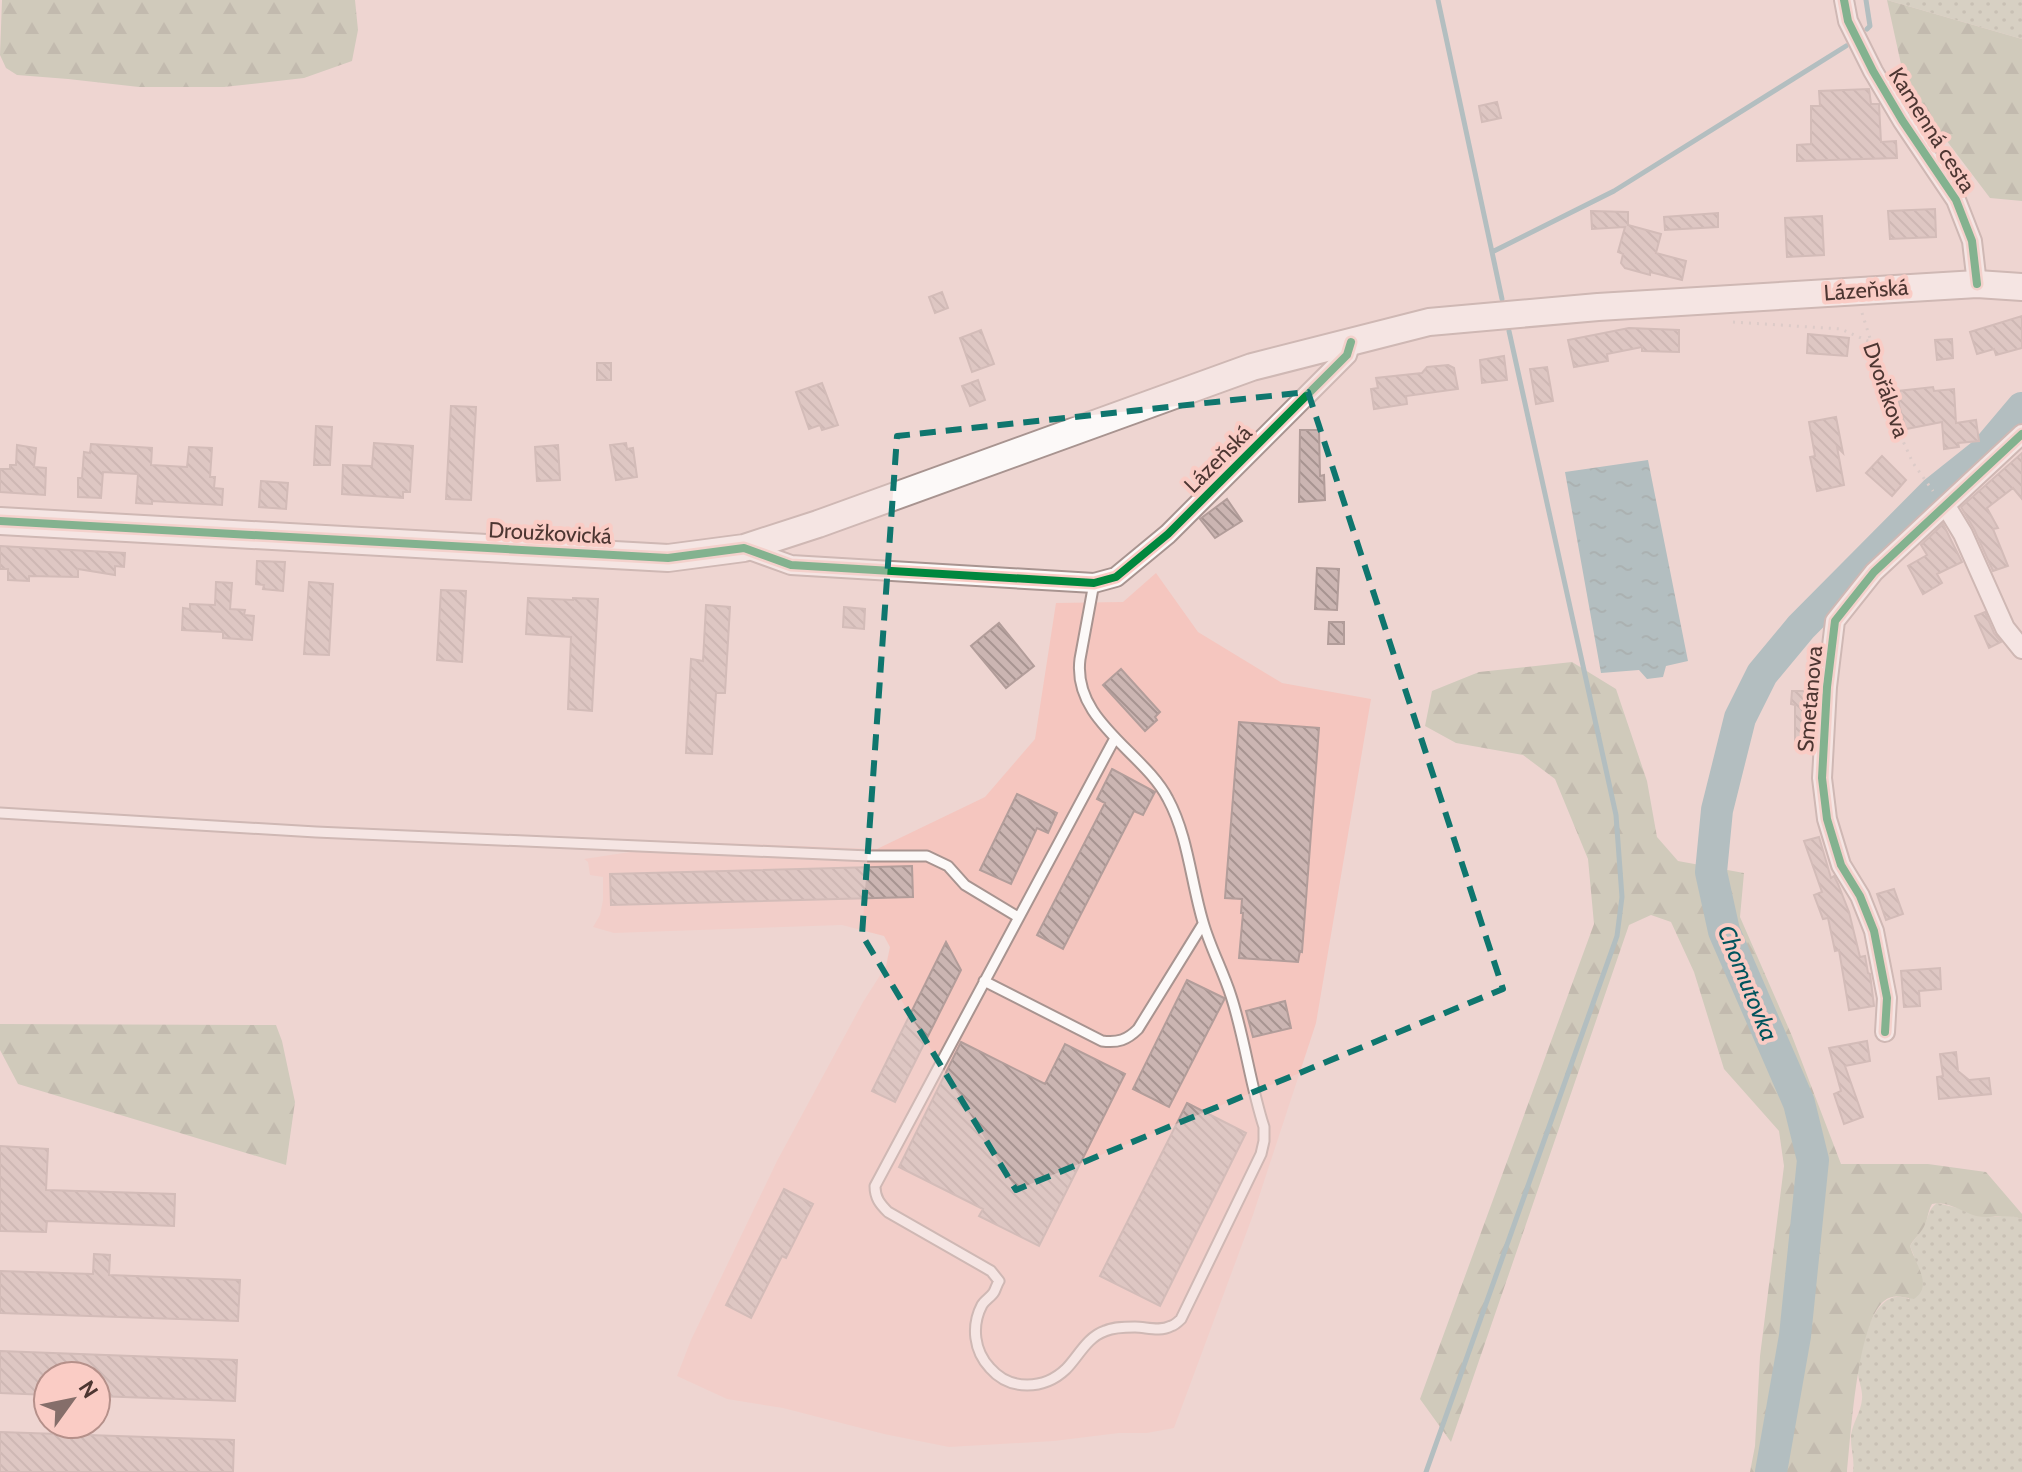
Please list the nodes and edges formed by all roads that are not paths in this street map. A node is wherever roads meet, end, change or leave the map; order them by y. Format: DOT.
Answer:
graph roads {
  1 [pos="1844,0"];
  2 [pos="1977,284"];
  3 [pos="2022,287"];
  4 [pos="1351,342"];
  5 [pos="2022,434"];
  6 [pos="1946,506"];
  7 [pos="0,521"];
  8 [pos="744,548"];
  9 [pos="1094,583"];
  10 [pos="2022,649"];
  11 [pos="1115,738"];
  12 [pos="0,813"];
  13 [pos="1018,917"];
  14 [pos="1203,924"];
  15 [pos="984,981"];
  16 [pos="1885,1032"];
  1 -- 2 [label="street, Kamenná cesta"];
  2 -- 3 [label="street, Lázeňská"];
  2 -- 4 [label="street, Lázeňská"];
  4 -- 8 [label="street"];
  4 -- 9 [label="street, Lázeňská"];
  5 -- 6 [label="street, Smetanova"];
  6 -- 10 [label="street"];
  6 -- 16 [label="street, Smetanova"];
  7 -- 8 [label="street, Droužkovická"];
  8 -- 9 [label="street, Droužkovická"];
  9 -- 11 [label="lane"];
  11 -- 13 [label="lane"];
  11 -- 14 [label="lane"];
  12 -- 13 [label="lane"];
  13 -- 15 [label="lane"];
  14 -- 15 [label="lane"];
  14 -- 15 [label="lane"];
}
